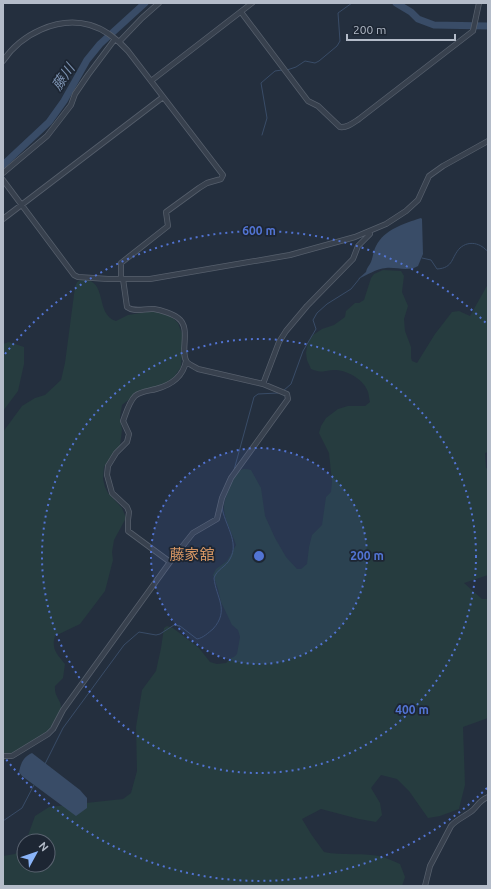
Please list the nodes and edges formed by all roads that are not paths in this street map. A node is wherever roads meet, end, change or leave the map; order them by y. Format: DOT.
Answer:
graph roads {
  1 [pos="159,3"];
  2 [pos="252,3"];
  3 [pos="479,3"];
  4 [pos="241,12"];
  5 [pos="116,40"];
  6 [pos="3,61"];
  7 [pos="150,81"];
  8 [pos="163,98"];
  9 [pos="488,141"];
  10 [pos="3,173"];
  11 [pos="3,180"];
  12 [pos="21,206"];
  13 [pos="3,219"];
  14 [pos="369,232"];
  15 [pos="122,279"];
  16 [pos="186,361"];
  17 [pos="263,384"];
  18 [pos="170,562"];
  19 [pos="3,756"];
  20 [pos="488,797"];
  21 [pos="425,886"];
  1 -- 5 [label="street"];
  2 -- 4 [label="street"];
  3 -- 4 [label="street"];
  4 -- 7 [label="street"];
  5 -- 6 [label="street"];
  5 -- 7 [label="street"];
  5 -- 10 [label="street"];
  7 -- 8 [label="street"];
  8 -- 12 [label="street"];
  8 -- 15 [label="street"];
  9 -- 14 [label="street"];
  11 -- 12 [label="street"];
  12 -- 13 [label="street"];
  12 -- 15 [label="street"];
  14 -- 15 [label="street"];
  14 -- 17 [label="street"];
  15 -- 16 [label="street"];
  16 -- 17 [label="street"];
  16 -- 18 [label="street"];
  17 -- 18 [label="street"];
  18 -- 19 [label="street"];
  20 -- 21 [label="street"];
}
